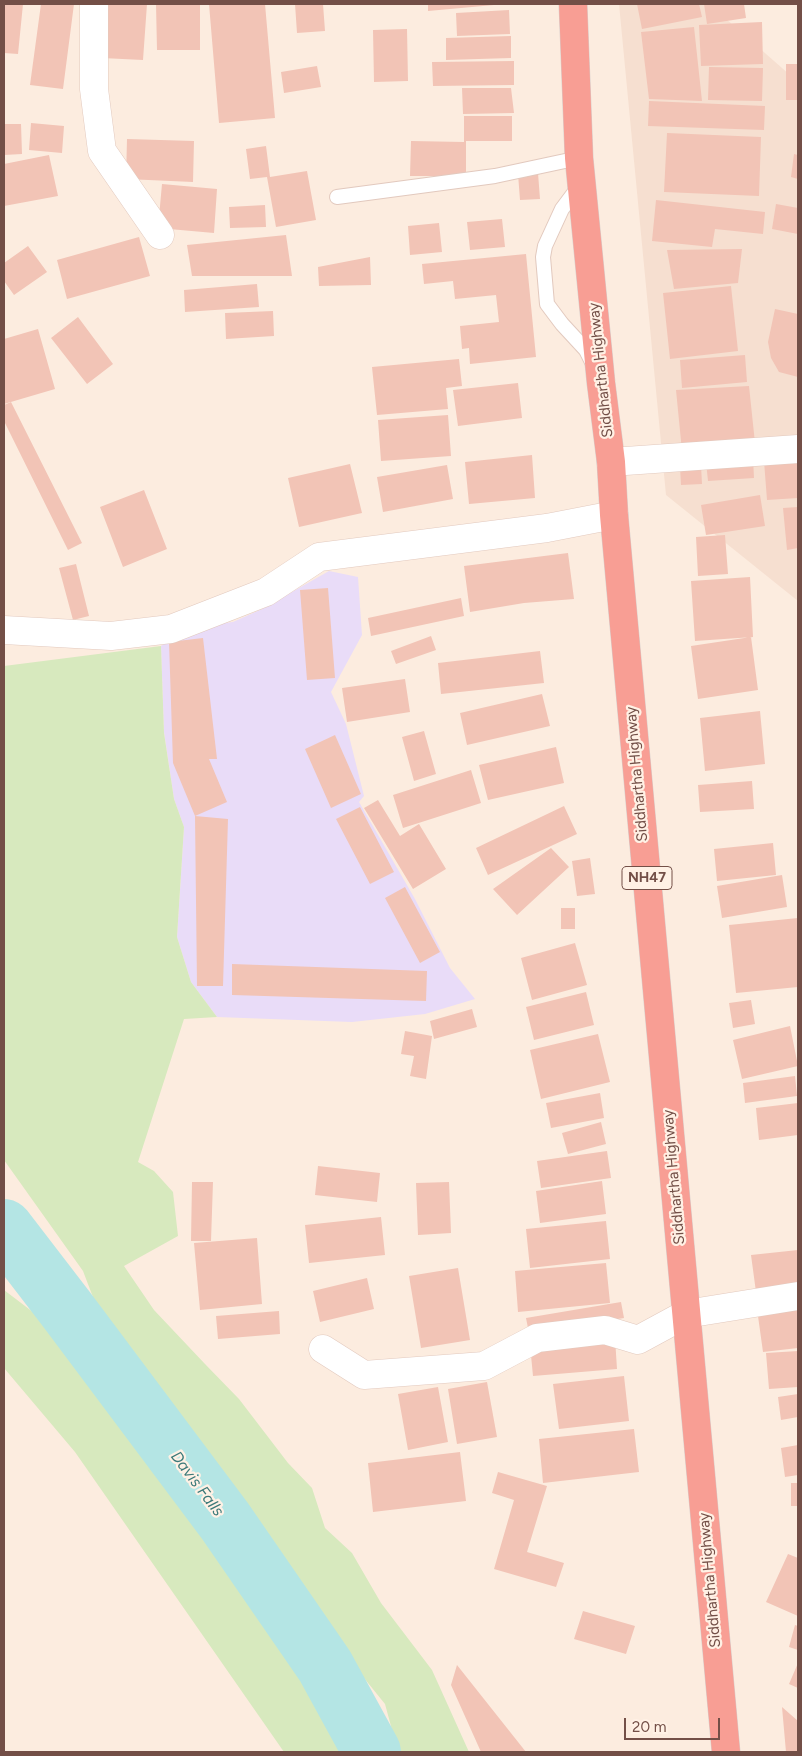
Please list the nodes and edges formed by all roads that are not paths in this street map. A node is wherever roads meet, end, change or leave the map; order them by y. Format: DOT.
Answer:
graph roads {
  1 [pos="94,4"];
  2 [pos="574,4"];
  3 [pos="581,170"];
  4 [pos="337,197"];
  5 [pos="160,235"];
  6 [pos="602,384"];
  7 [pos="798,449"];
  8 [pos="611,462"];
  9 [pos="614,516"];
  10 [pos="4,630"];
  11 [pos="798,1296"];
  12 [pos="686,1314"];
  13 [pos="323,1349"];
  14 [pos="726,1752"];
  1 -- 5 [label="street"];
  2 -- 3 [label="highway, Siddhartha Highway / NH47"];
  3 -- 4 [label="lane"];
  3 -- 6 [label="highway, Siddhartha Highway / NH47"];
  3 -- 6 [label="lane"];
  6 -- 8 [label="highway, Siddhartha Highway / NH47"];
  7 -- 8 [label="street"];
  8 -- 9 [label="highway, Siddhartha Highway / NH47"];
  9 -- 10 [label="street"];
  9 -- 12 [label="highway, Siddhartha Highway / NH47"];
  11 -- 12 [label="street"];
  12 -- 13 [label="street"];
  12 -- 14 [label="highway, Siddhartha Highway / NH47"];
}
